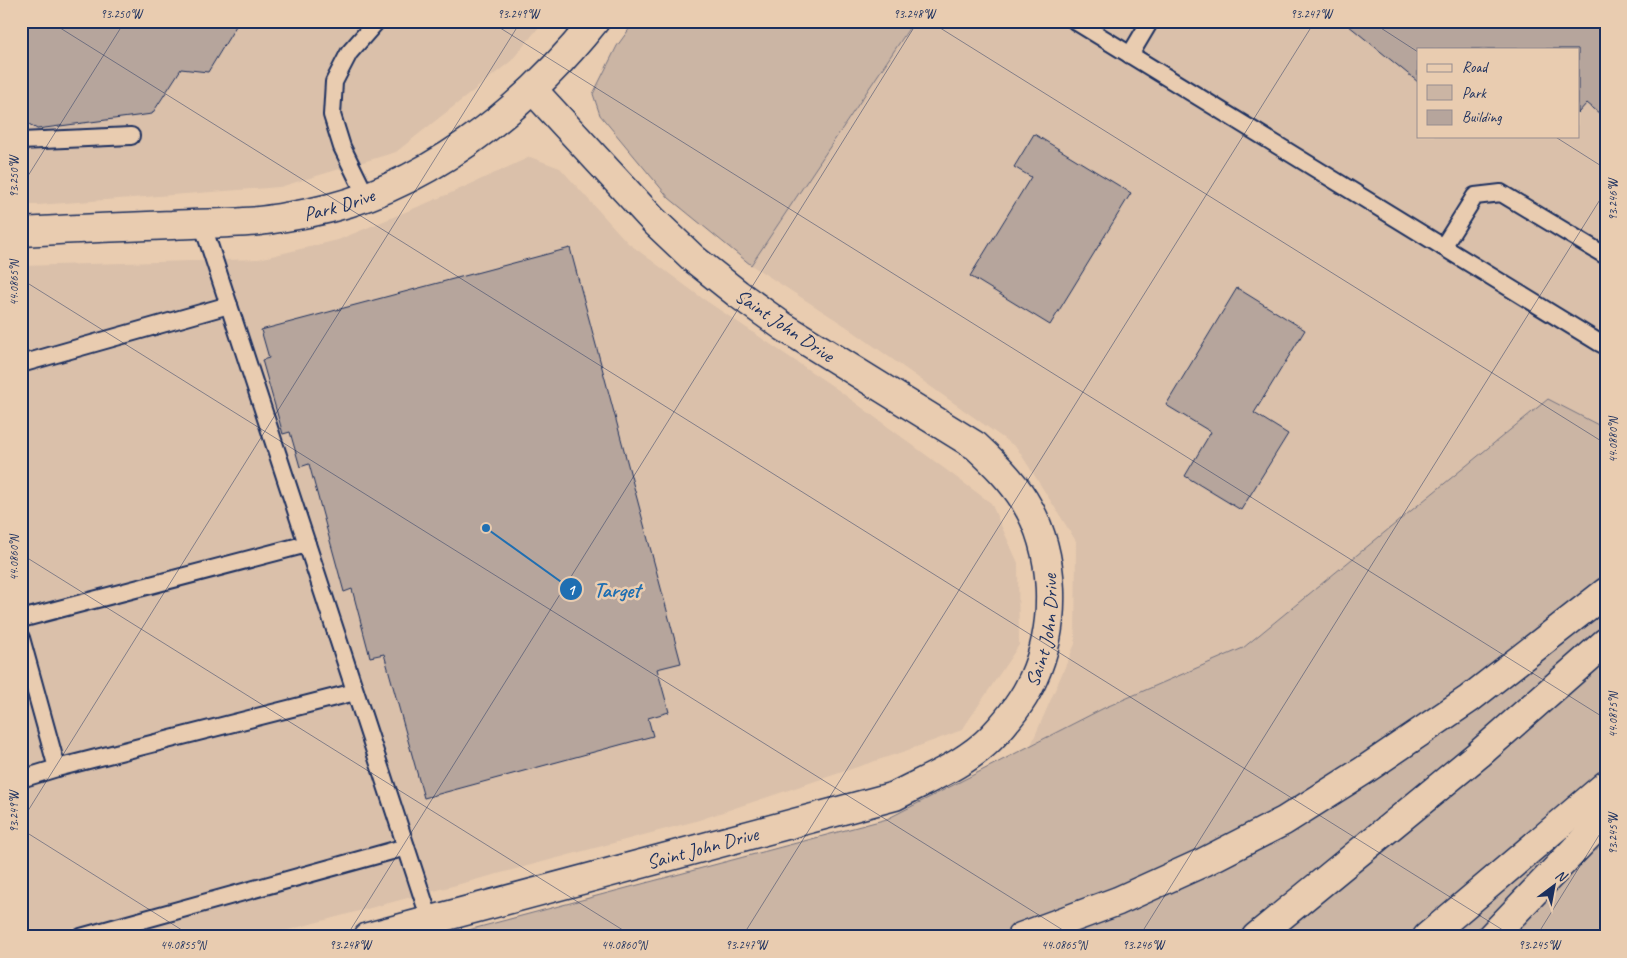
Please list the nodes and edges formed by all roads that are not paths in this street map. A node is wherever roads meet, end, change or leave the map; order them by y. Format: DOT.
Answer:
graph roads {
  1 [pos="377,21"];
  2 [pos="595,21"];
  3 [pos="1075,21"];
  4 [pos="1149,21"];
  5 [pos="1130,55"];
  6 [pos="533,90"];
  7 [pos="131,136"];
  8 [pos="21,141"];
  9 [pos="366,196"];
  10 [pos="202,223"];
  11 [pos="21,232"];
  12 [pos="1442,247"];
  13 [pos="1606,256"];
  14 [pos="229,305"];
  15 [pos="1606,346"];
  16 [pos="21,364"];
  17 [pos="307,544"];
  18 [pos="1606,592"];
  19 [pos="21,619"];
  20 [pos="21,638"];
  21 [pos="1606,642"];
  22 [pos="355,692"];
  23 [pos="57,768"];
  24 [pos="21,779"];
  25 [pos="1606,785"];
  26 [pos="1606,817"];
  27 [pos="406,847"];
  28 [pos="430,920"];
  29 [pos="81,937"];
  30 [pos="368,937"];
  31 [pos="1020,937"];
  32 [pos="1256,937"];
  33 [pos="1426,937"];
  34 [pos="1491,937"];
  1 -- 9 [label="lane"];
  2 -- 6 [label="main road, Park Drive"];
  3 -- 5 [label="lane"];
  4 -- 5 [label="lane"];
  5 -- 12 [label="lane"];
  6 -- 9 [label="main road, Park Drive"];
  6 -- 28 [label="main road, Saint John Drive"];
  7 -- 8 [label="lane"];
  9 -- 10 [label="main road, Park Drive"];
  10 -- 11 [label="main road, Park Drive"];
  10 -- 14 [label="lane"];
  12 -- 13 [label="lane"];
  12 -- 15 [label="lane"];
  14 -- 16 [label="lane"];
  14 -- 17 [label="lane"];
  17 -- 19 [label="lane"];
  17 -- 22 [label="lane"];
  18 -- 31 [label="main road"];
  20 -- 23 [label="lane"];
  21 -- 32 [label="main road"];
  22 -- 23 [label="lane"];
  22 -- 27 [label="lane"];
  23 -- 24 [label="lane"];
  25 -- 33 [label="main road"];
  26 -- 34 [label="main road"];
  27 -- 28 [label="lane"];
  27 -- 29 [label="lane"];
  28 -- 30 [label="main road, Saint John Drive"];
}
